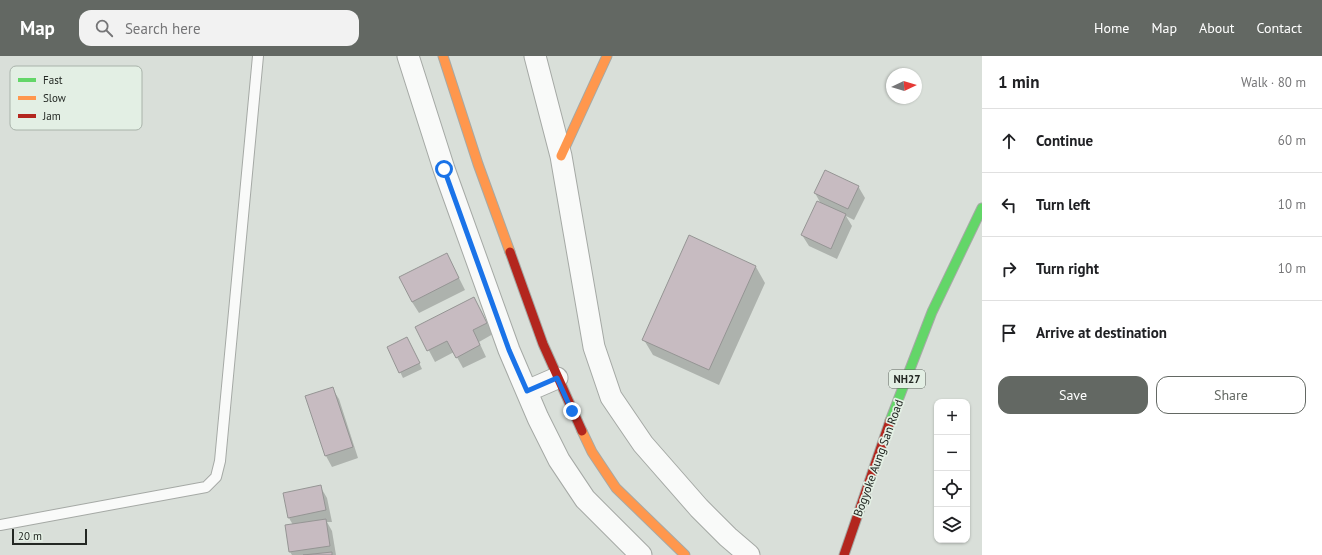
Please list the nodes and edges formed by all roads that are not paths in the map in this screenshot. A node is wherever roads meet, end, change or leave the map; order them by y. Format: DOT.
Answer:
graph roads {
  1 [pos="258,56"];
  2 [pos="408,56"];
  3 [pos="443,56"];
  4 [pos="535,56"];
  5 [pos="607,56"];
  6 [pos="561,156"];
  7 [pos="982,208"];
  8 [pos="557,378"];
  9 [pos="527,391"];
  10 [pos="0,526"];
  11 [pos="640,555"];
  12 [pos="685,555"];
  13 [pos="749,555"];
  14 [pos="844,555"];
  1 -- 10 [label="lane"];
  2 -- 9 [label="street"];
  3 -- 8 [label="main road"];
  4 -- 6 [label="street"];
  5 -- 6 [label="main road"];
  6 -- 13 [label="street"];
  7 -- 14 [label="main road, Bogyoke Aung San Road / NH27"];
  8 -- 9 [label="street"];
  8 -- 12 [label="main road"];
  9 -- 11 [label="street"];
}
